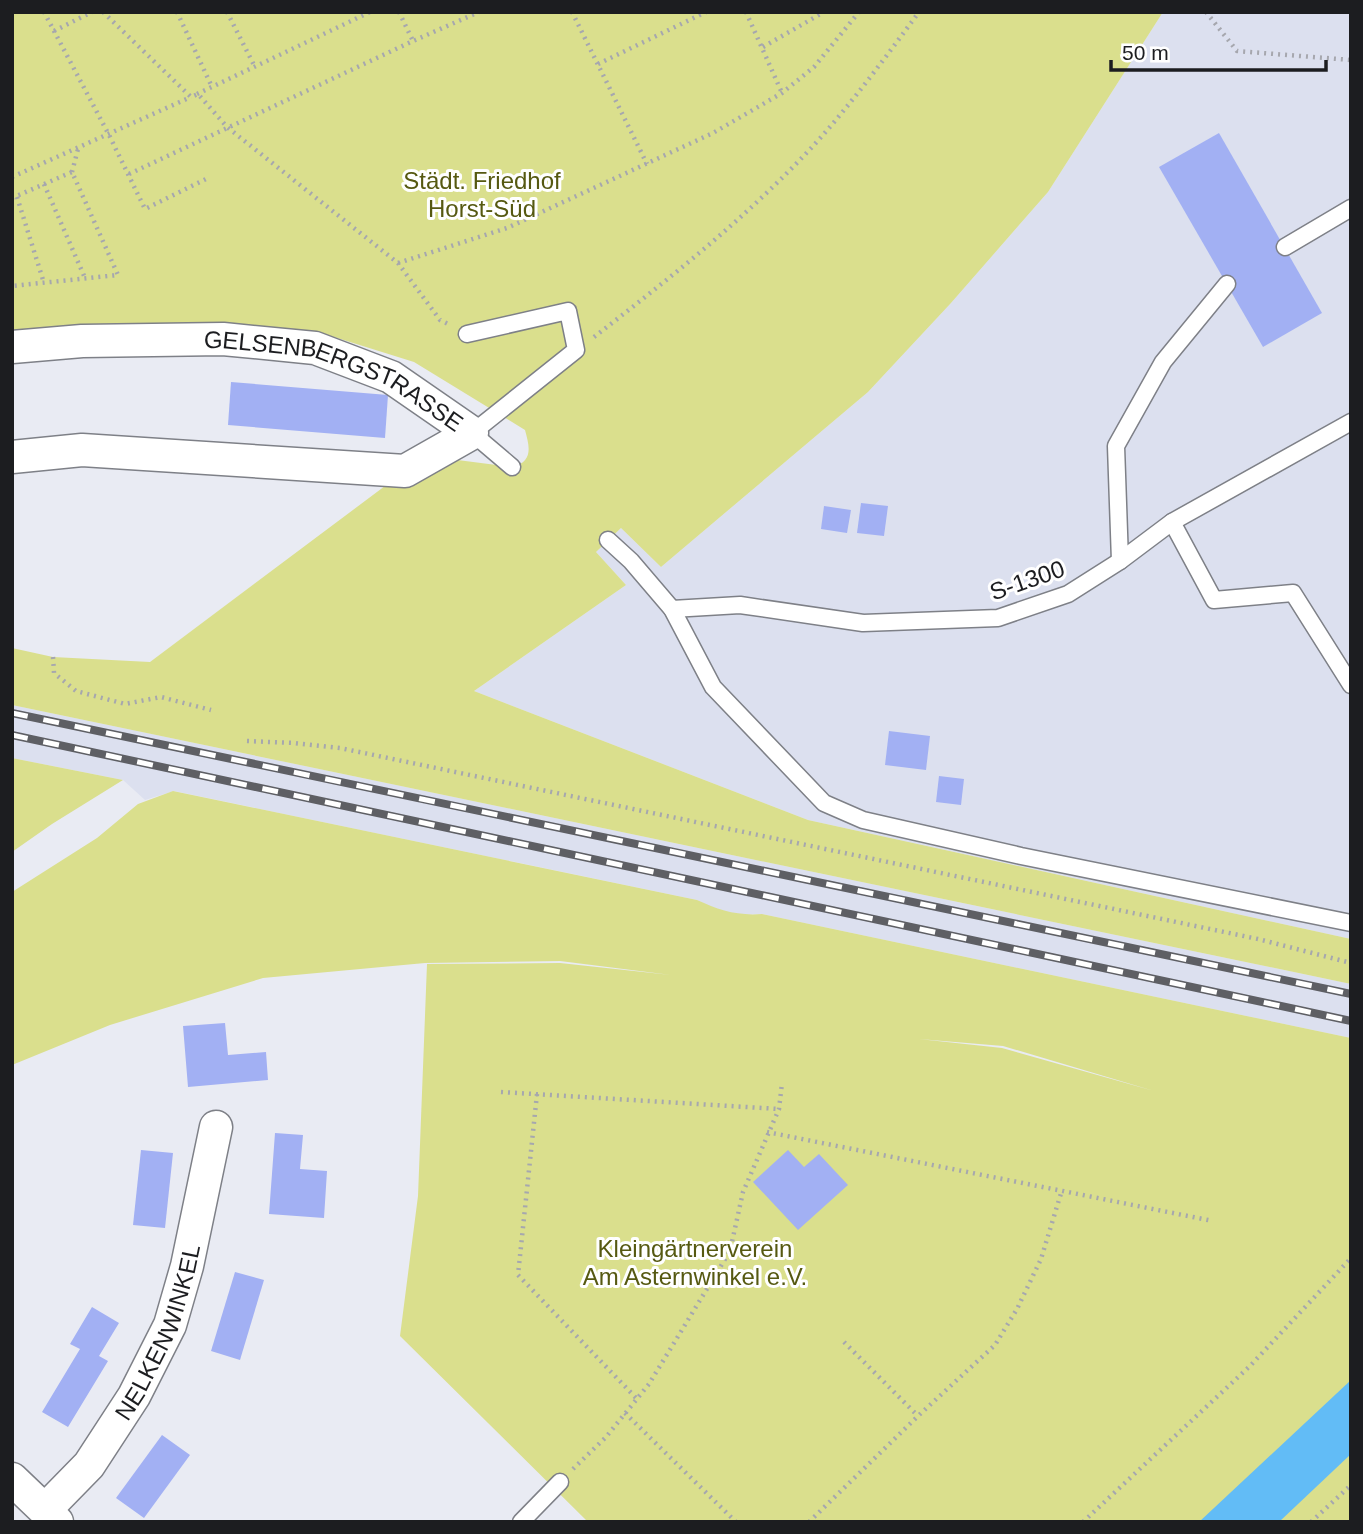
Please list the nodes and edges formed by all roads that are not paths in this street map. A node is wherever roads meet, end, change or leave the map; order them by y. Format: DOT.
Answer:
graph roads {
  1 [pos="1351,208"];
  2 [pos="1284,247"];
  3 [pos="1227,284"];
  4 [pos="467,334"];
  5 [pos="12,347"];
  6 [pos="1351,422"];
  7 [pos="472,433"];
  8 [pos="12,457"];
  9 [pos="512,467"];
  10 [pos="1172,522"];
  11 [pos="608,540"];
  12 [pos="1120,561"];
  13 [pos="672,609"];
  14 [pos="1351,684"];
  15 [pos="1351,923"];
  16 [pos="216,1127"];
  17 [pos="12,1479"];
  18 [pos="560,1482"];
  19 [pos="51,1516"];
  20 [pos="522,1522"];
  1 -- 2 [label="lane"];
  3 -- 12 [label="lane"];
  4 -- 7 [label="lane"];
  5 -- 7 [label="street, GELSENBERGSTRASSE"];
  6 -- 10 [label="lane, S-1300"];
  7 -- 8 [label="street, GELSENBERGSTRASSE"];
  7 -- 9 [label="lane"];
  10 -- 12 [label="lane, S-1300"];
  10 -- 14 [label="lane"];
  11 -- 13 [label="lane"];
  12 -- 13 [label="lane, S-1300"];
  13 -- 15 [label="lane"];
  16 -- 19 [label="street, NELKENWINKEL"];
  17 -- 19 [label="street"];
  18 -- 20 [label="lane"];
}
